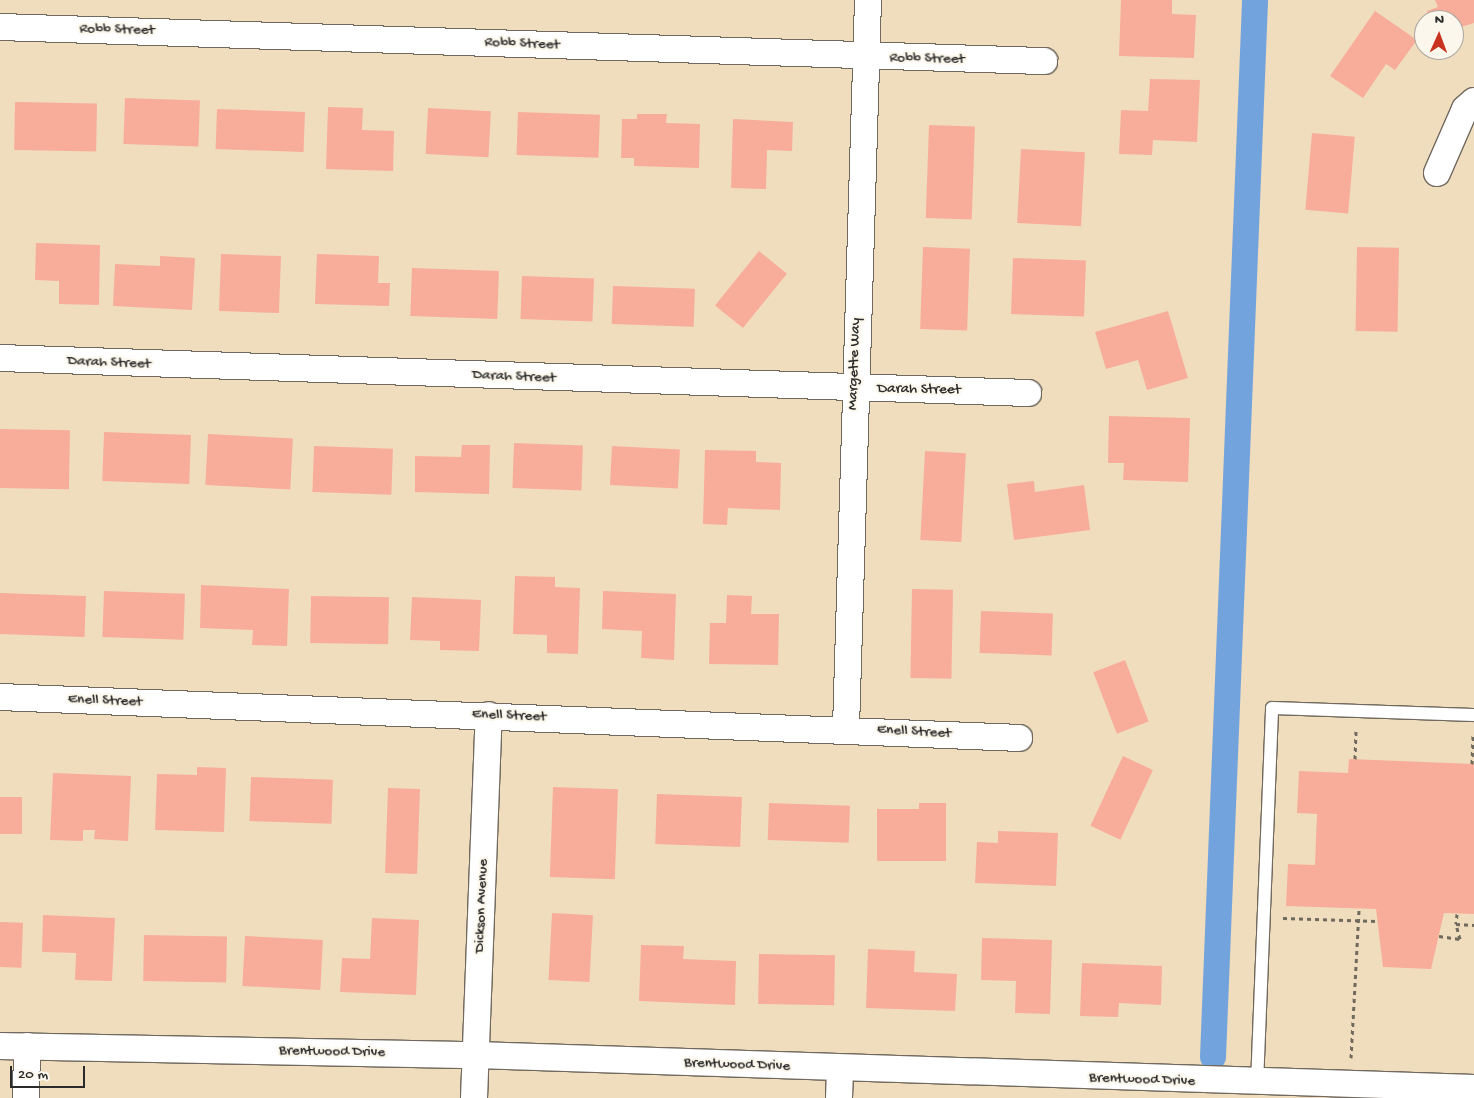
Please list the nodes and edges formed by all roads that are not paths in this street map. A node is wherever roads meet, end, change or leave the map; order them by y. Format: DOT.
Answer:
graph roads {
  1 [pos="868,0"];
  2 [pos="0,27"];
  3 [pos="866,57"];
  4 [pos="1044,61"];
  5 [pos="1474,101"];
  6 [pos="1437,173"];
  7 [pos="0,358"];
  8 [pos="854,388"];
  9 [pos="1028,392"];
  10 [pos="0,697"];
  11 [pos="489,715"];
  12 [pos="1474,715"];
  13 [pos="846,728"];
  14 [pos="1019,738"];
  15 [pos="0,1046"];
  16 [pos="27,1046"];
  17 [pos="476,1055"];
  18 [pos="840,1069"];
  19 [pos="1257,1084"];
  20 [pos="1474,1088"];
  21 [pos="26,1098"];
  22 [pos="474,1098"];
  23 [pos="839,1098"];
  1 -- 3 [label="street, Margette Way"];
  2 -- 3 [label="street, Robb Street"];
  3 -- 4 [label="street, Robb Street"];
  3 -- 8 [label="street, Margette Way"];
  5 -- 6 [label="street"];
  7 -- 8 [label="street, Darah Street"];
  8 -- 9 [label="street, Darah Street"];
  8 -- 13 [label="street, Margette Way"];
  10 -- 11 [label="street, Enell Street"];
  11 -- 13 [label="street, Enell Street"];
  11 -- 17 [label="street, Dickson Avenue"];
  12 -- 19 [label="lane"];
  13 -- 14 [label="street, Enell Street"];
  15 -- 16 [label="street, Brentwood Drive"];
  16 -- 17 [label="street, Brentwood Drive"];
  16 -- 21 [label="street"];
  17 -- 18 [label="street, Brentwood Drive"];
  17 -- 22 [label="street, Dickson Avenue"];
  18 -- 19 [label="street, Brentwood Drive"];
  18 -- 23 [label="street"];
  19 -- 20 [label="street, Brentwood Drive"];
}
